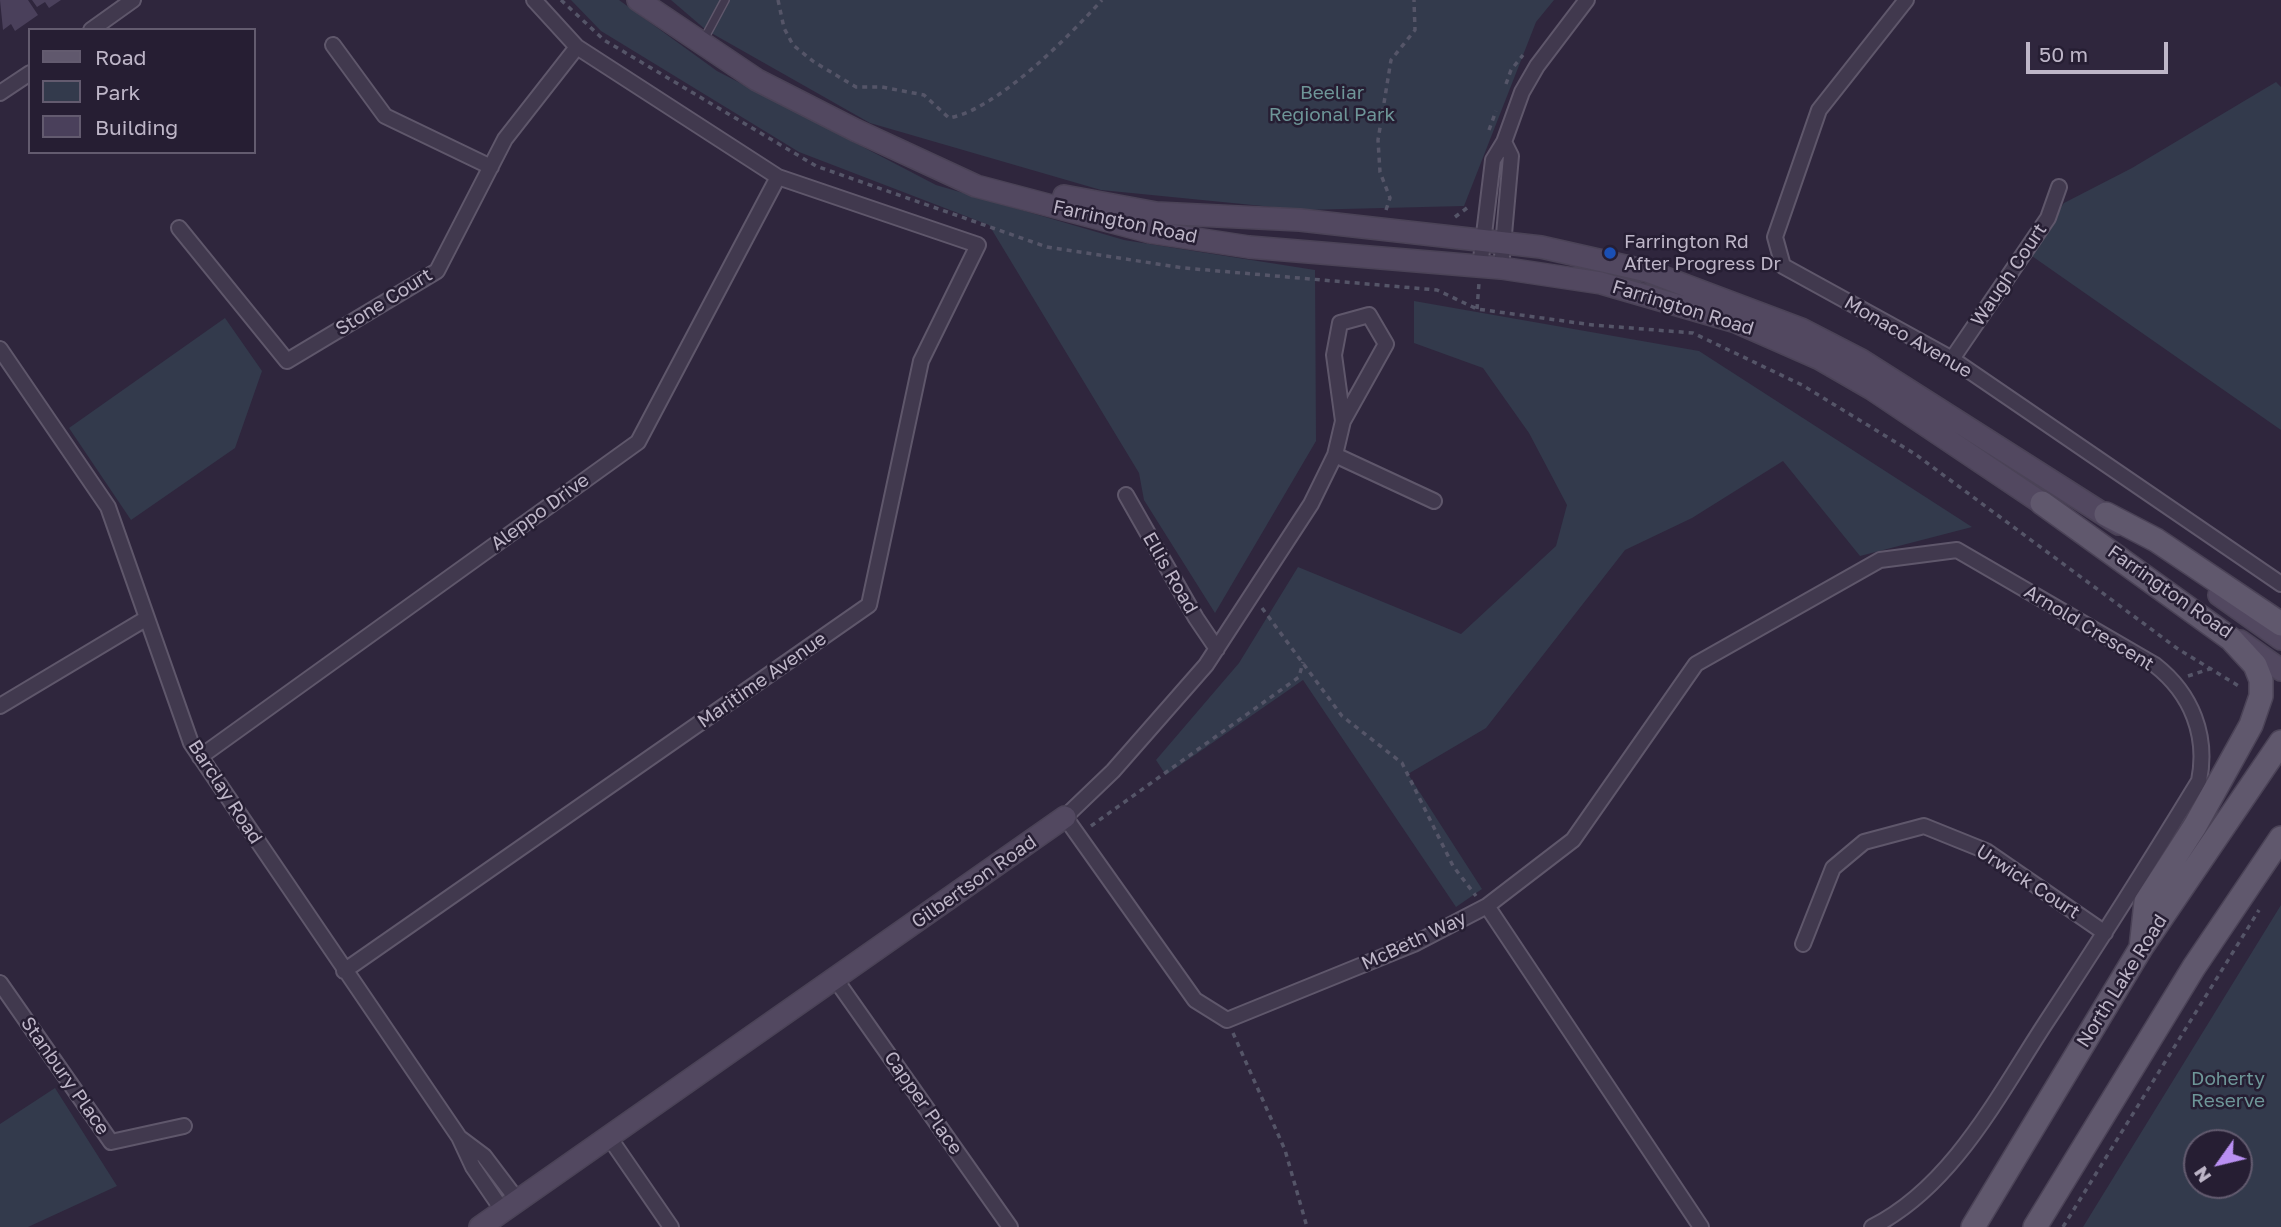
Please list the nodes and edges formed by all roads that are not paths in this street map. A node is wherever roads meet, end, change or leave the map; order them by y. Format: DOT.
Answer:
graph roads {
  1 [pos="133,0"];
  2 [pos="534,0"];
  3 [pos="638,0"];
  4 [pos="725,0"];
  5 [pos="1587,0"];
  6 [pos="1906,0"];
  7 [pos="94,28"];
  8 [pos="333,45"];
  9 [pos="701,45"];
  10 [pos="577,47"];
  11 [pos="28,73"];
  12 [pos="0,91"];
  13 [pos="917,156"];
  14 [pos="491,167"];
  15 [pos="778,177"];
  16 [pos="2059,187"];
  17 [pos="179,228"];
  18 [pos="1492,242"];
  19 [pos="1490,267"];
  20 [pos="0,349"];
  21 [pos="1952,359"];
  22 [pos="1343,421"];
  23 [pos="1335,455"];
  24 [pos="1126,495"];
  25 [pos="1434,501"];
  26 [pos="2042,503"];
  27 [pos="2106,514"];
  28 [pos="2281,584"];
  29 [pos="147,618"];
  30 [pos="2281,624"];
  31 [pos="2281,639"];
  32 [pos="1217,649"];
  33 [pos="2281,670"];
  34 [pos="0,706"];
  35 [pos="2281,742"];
  36 [pos="200,757"];
  37 [pos="1065,817"];
  38 [pos="2281,838"];
  39 [pos="1487,906"];
  40 [pos="2105,933"];
  41 [pos="1803,944"];
  42 [pos="2141,948"];
  43 [pos="344,971"];
  44 [pos="836,980"];
  45 [pos="0,983"];
  46 [pos="184,1126"];
  47 [pos="609,1138"];
  48 [pos="511,1206"];
  49 [pos="480,1227"];
  50 [pos="671,1227"];
  51 [pos="1010,1227"];
  52 [pos="1701,1227"];
  53 [pos="1872,1227"];
  54 [pos="1973,1227"];
  55 [pos="2035,1227"];
  1 -- 7 [label="street"];
  2 -- 10 [label="street"];
  3 -- 9 [label="main road, Farrington Road"];
  4 -- 9 [label="lane"];
  5 -- 18 [label="street"];
  6 -- 21 [label="street, Monaco Avenue"];
  8 -- 14 [label="street"];
  9 -- 13 [label="main road, Farrington Road"];
  10 -- 14 [label="street, Stone Court"];
  10 -- 15 [label="street"];
  11 -- 12 [label="street"];
  13 -- 18 [label="main road, Farrington Road"];
  13 -- 19 [label="main road, Farrington Road"];
  14 -- 17 [label="street, Stone Court"];
  15 -- 36 [label="street, Aleppo Drive"];
  15 -- 43 [label="street, Maritime Avenue"];
  16 -- 21 [label="street, Waugh Court"];
  18 -- 19 [label="street"];
  18 -- 19 [label="street"];
  18 -- 27 [label="main road, Farrington Road"];
  19 -- 26 [label="main road, Farrington Road"];
  20 -- 29 [label="street, Barclay Road"];
  21 -- 28 [label="street, Monaco Avenue"];
  22 -- 22 [label="street, Gilbertson Road"];
  22 -- 23 [label="street, Gilbertson Road"];
  23 -- 25 [label="street"];
  23 -- 32 [label="street, Gilbertson Road"];
  24 -- 32 [label="street, Ellis Road"];
  26 -- 33 [label="main road, Farrington Road"];
  26 -- 42 [label="main road"];
  27 -- 30 [label="main road"];
  27 -- 31 [label="main road, Farrington Road"];
  29 -- 34 [label="street"];
  29 -- 36 [label="street, Barclay Road"];
  32 -- 37 [label="street, Gilbertson Road"];
  35 -- 42 [label="main road, North Lake Road"];
  36 -- 43 [label="street, Barclay Road"];
  37 -- 39 [label="street, McBeth Way"];
  37 -- 44 [label="main road, Gilbertson Road"];
  38 -- 55 [label="main road"];
  39 -- 40 [label="street, Arnold Crescent"];
  39 -- 52 [label="street, McBeth Way"];
  40 -- 41 [label="street, Urwick Court"];
  40 -- 53 [label="street, Arnold Crescent"];
  42 -- 54 [label="main road, North Lake Road"];
  43 -- 48 [label="street, Barclay Road"];
  44 -- 47 [label="main road, Gilbertson Road"];
  44 -- 51 [label="street, Capper Place"];
  45 -- 46 [label="street, Stanbury Place"];
  47 -- 48 [label="main road, Gilbertson Road"];
  47 -- 50 [label="street"];
  48 -- 49 [label="main road, Gilbertson Road"];
}
